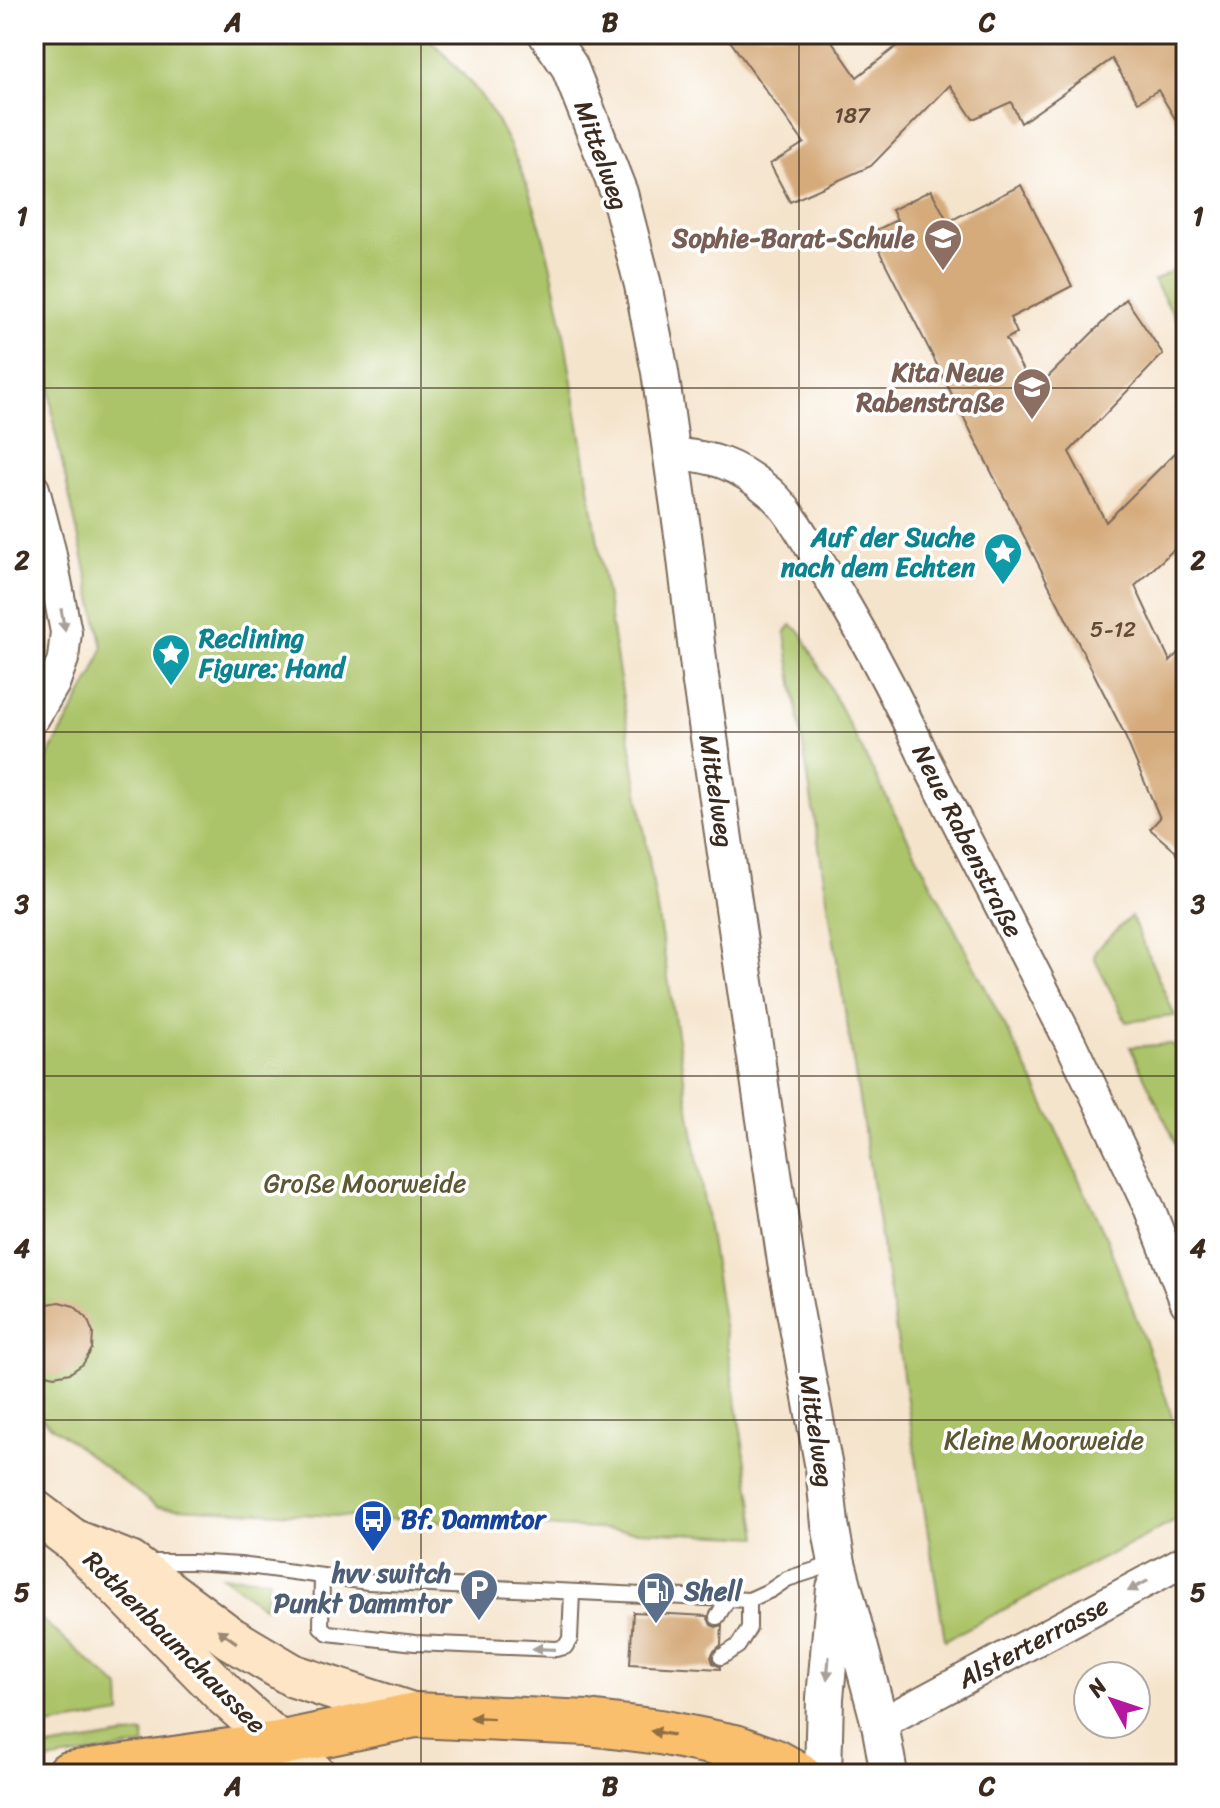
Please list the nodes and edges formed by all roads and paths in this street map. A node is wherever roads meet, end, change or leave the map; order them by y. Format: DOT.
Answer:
graph roads {
  1 [pos="547,34"];
  2 [pos="671,453"];
  3 [pos="34,489"];
  4 [pos="34,718"];
  5 [pos="1186,1303"];
  6 [pos="34,1511"];
  7 [pos="74,1541"];
  8 [pos="1186,1560"];
  9 [pos="130,1563"];
  10 [pos="837,1563"];
  11 [pos="322,1577"];
  12 [pos="572,1592"];
  13 [pos="637,1595"];
  14 [pos="728,1599"];
  15 [pos="749,1600"];
  16 [pos="636,1612"];
  17 [pos="717,1617"];
  18 [pos="721,1657"];
  19 [pos="415,1715"];
  20 [pos="880,1724"];
  21 [pos="311,1765"];
  22 [pos="160,1766"];
  23 [pos="69,1774"];
  24 [pos="231,1774"];
  25 [pos="798,1774"];
  26 [pos="823,1774"];
  27 [pos="889,1774"];
  1 -- 2 [label="street, Mittelweg"];
  2 -- 5 [label="street, Neue Rabenstraße"];
  2 -- 10 [label="street, Mittelweg"];
  3 -- 4 [label="street, one-way"];
  6 -- 7 [label="main road, Rothenbaumchaussee"];
  7 -- 9 [label="main road, Rothenbaumchaussee"];
  7 -- 21 [label="main road, Rothenbaumchaussee"];
  8 -- 20 [label="street, Alsterterrasse, one-way"];
  9 -- 11 [label="lane"];
  19 -- 9 [label="main road, Rothenbaumchaussee, one-way"];
  10 -- 15 [label="lane"];
  10 -- 20 [label="street, Mittelweg"];
  10 -- 26 [label="street, Mittelweg, one-way"];
  11 -- 12 [label="lane"];
  12 -- 11 [label="lane, one-way"];
  12 -- 13 [label="lane"];
  13 -- 14 [label="lane"];
  13 -- 16 [label="lane"];
  14 -- 15 [label="lane"];
  14 -- 17 [label="lane"];
  15 -- 18 [label="lane"];
  19 -- 21 [label="main road"];
  25 -- 19 [label="main road, one-way"];
  20 -- 27 [label="street, Mittelweg"];
  21 -- 22 [label="main road"];
  21 -- 24 [label="lane"];
  22 -- 23 [label="main road"];
}
